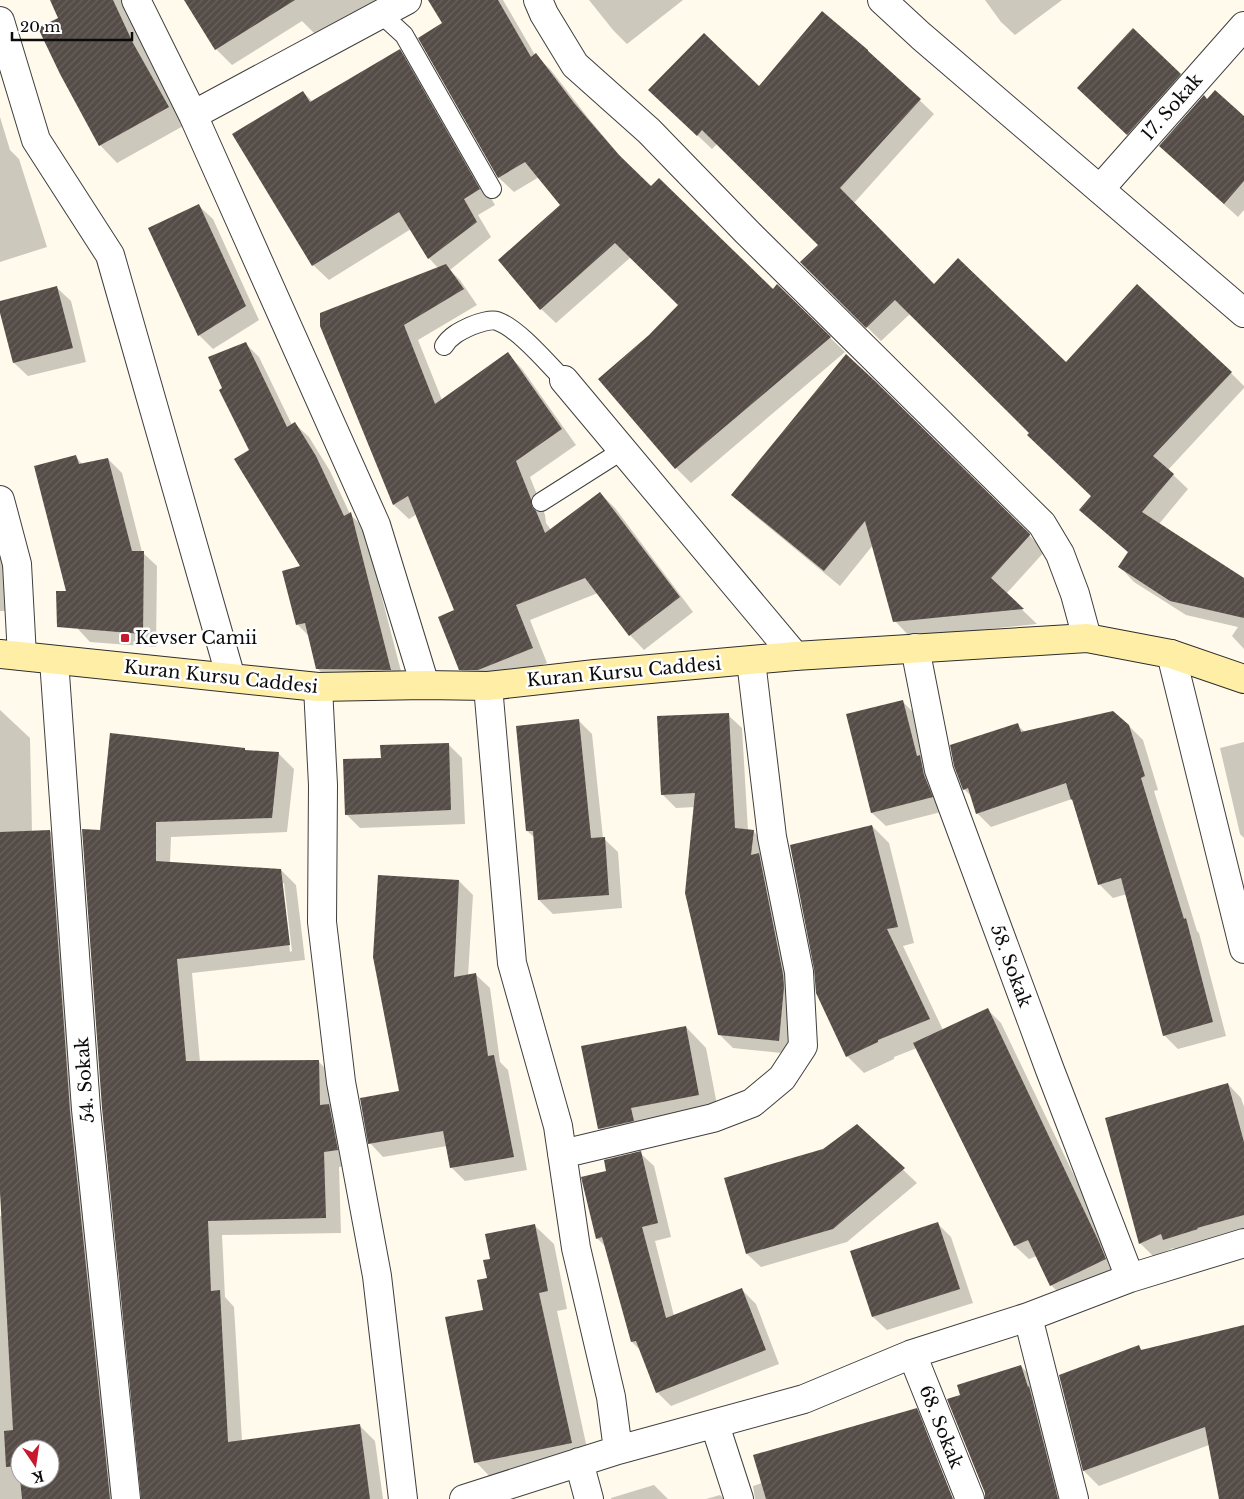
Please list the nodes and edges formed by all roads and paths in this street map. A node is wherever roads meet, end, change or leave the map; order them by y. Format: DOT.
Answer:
graph roads {
  1 [pos="136,0"];
  2 [pos="407,0"];
  3 [pos="538,0"];
  4 [pos="882,0"];
  5 [pos="382,14"];
  6 [pos="0,21"];
  7 [pos="1244,26"];
  8 [pos="193,116"];
  9 [pos="492,189"];
  10 [pos="1100,189"];
  11 [pos="1244,313"];
  12 [pos="444,346"];
  13 [pos="564,380"];
  14 [pos="623,450"];
  15 [pos="0,500"];
  16 [pos="541,502"];
  17 [pos="1086,638"];
  18 [pos="915,648"];
  19 [pos="1172,654"];
  20 [pos="11,655"];
  21 [pos="795,656"];
  22 [pos="54,660"];
  23 [pos="751,660"];
  24 [pos="231,678"];
  25 [pos="1244,678"];
  26 [pos="424,685"];
  27 [pos="488,686"];
  28 [pos="318,687"];
  29 [pos="1244,949"];
  30 [pos="562,1154"];
  31 [pos="1244,1243"];
  32 [pos="1130,1278"];
  33 [pos="1028,1317"];
  34 [pos="912,1354"];
  35 [pos="716,1424"];
  36 [pos="618,1450"];
  37 [pos="579,1462"];
  38 [pos="126,1499"];
  39 [pos="403,1499"];
  40 [pos="464,1499"];
  41 [pos="589,1499"];
  42 [pos="739,1499"];
  43 [pos="970,1499"];
  44 [pos="1074,1499"];
  1 -- 8 [label="street"];
  2 -- 5 [label="street"];
  3 -- 17 [label="street"];
  4 -- 10 [label="street"];
  5 -- 8 [label="street"];
  5 -- 9 [label="lane"];
  6 -- 24 [label="street"];
  7 -- 10 [label="street, 17. Sokak"];
  8 -- 26 [label="street"];
  10 -- 11 [label="street"];
  12 -- 13 [label="lane"];
  13 -- 14 [label="street"];
  14 -- 16 [label="lane"];
  14 -- 21 [label="street"];
  15 -- 20 [label="street"];
  17 -- 18 [label="main road, Kuran Kursu Caddesi"];
  17 -- 19 [label="main road, Kuran Kursu Caddesi"];
  18 -- 21 [label="main road, Kuran Kursu Caddesi"];
  18 -- 32 [label="street, 58. Sokak"];
  19 -- 25 [label="main road, Kuran Kursu Caddesi"];
  19 -- 29 [label="street"];
  20 -- 22 [label="main road, Kuran Kursu Caddesi"];
  21 -- 23 [label="main road, Kuran Kursu Caddesi"];
  22 -- 24 [label="main road, Kuran Kursu Caddesi"];
  22 -- 38 [label="street, 54. Sokak"];
  23 -- 27 [label="main road, Kuran Kursu Caddesi"];
  23 -- 30 [label="street"];
  24 -- 28 [label="main road, Kuran Kursu Caddesi"];
  26 -- 27 [label="main road, Kuran Kursu Caddesi"];
  26 -- 28 [label="main road, Kuran Kursu Caddesi"];
  27 -- 30 [label="street"];
  28 -- 39 [label="street"];
  30 -- 36 [label="street"];
  31 -- 32 [label="street"];
  32 -- 33 [label="street"];
  33 -- 34 [label="street"];
  33 -- 44 [label="street"];
  34 -- 35 [label="street"];
  34 -- 43 [label="street, 68. Sokak"];
  35 -- 36 [label="street"];
  35 -- 42 [label="street"];
  36 -- 37 [label="street"];
  37 -- 40 [label="street"];
  37 -- 41 [label="street"];
}
